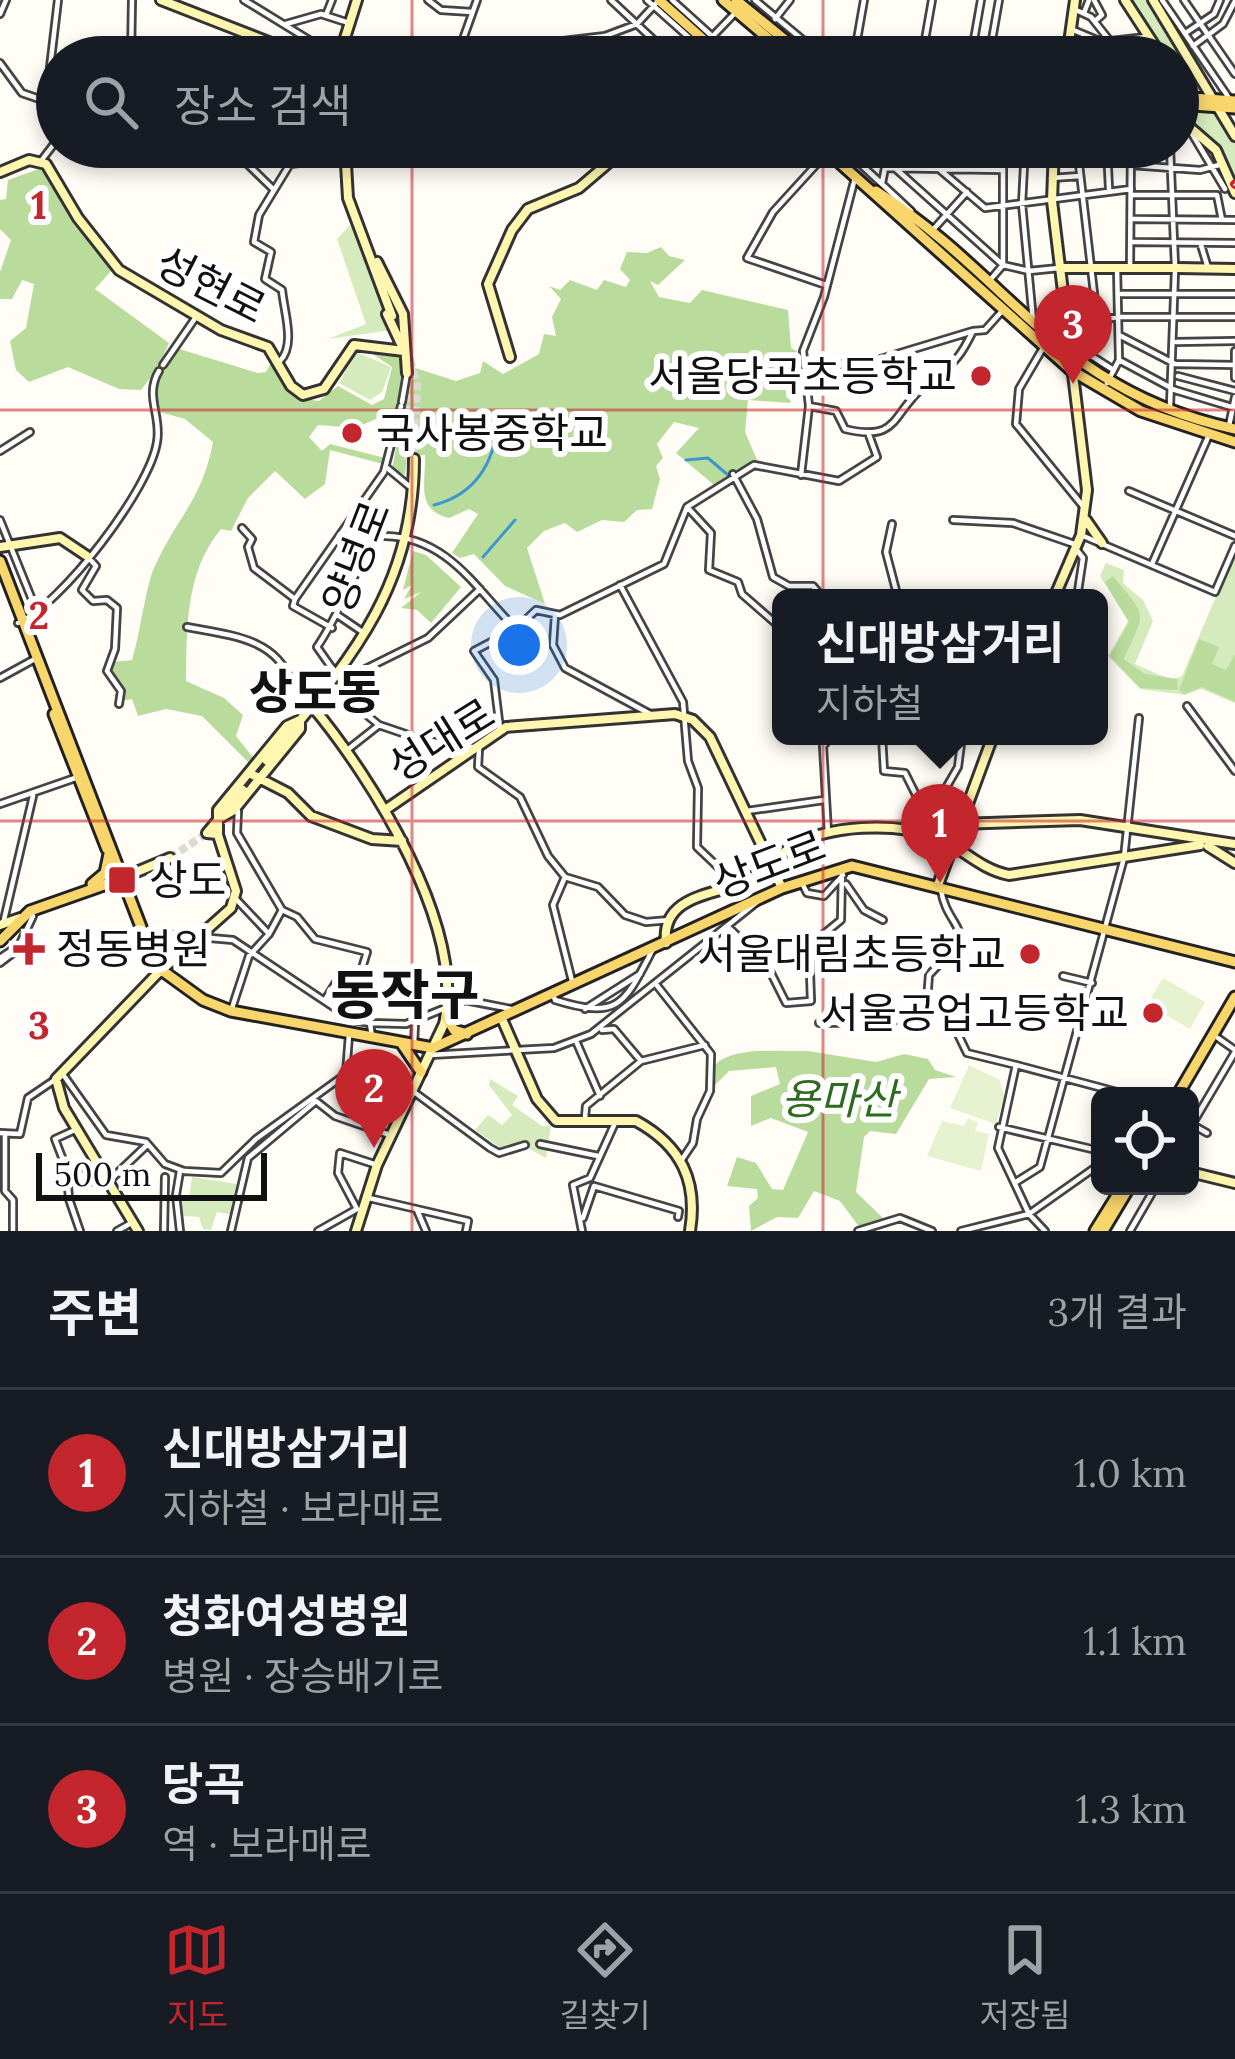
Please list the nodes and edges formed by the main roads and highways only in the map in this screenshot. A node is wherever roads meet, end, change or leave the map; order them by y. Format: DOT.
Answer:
graph roads {
  1 [pos="723,0"];
  2 [pos="653,2"];
  3 [pos="739,4"];
  4 [pos="704,36"];
  5 [pos="770,36"];
  6 [pos="848,168"];
  7 [pos="861,181"];
  8 [pos="987,287"];
  9 [pos="1008,311"];
  10 [pos="1189,424"];
  11 [pos="1233,435"];
  12 [pos="0,561"];
  13 [pos="0,578"];
  14 [pos="21,622"];
  15 [pos="76,763"];
  16 [pos="110,854"];
  17 [pos="120,877"];
  18 [pos="77,895"];
  19 [pos="35,913"];
  20 [pos="0,941"];
  21 [pos="0,957"];
  22 [pos="1235,962"];
  23 [pos="1235,997"];
  24 [pos="1235,1008"];
  25 [pos="446,1017"];
  26 [pos="467,1034"];
  27 [pos="439,1035"];
  28 [pos="402,1044"];
  29 [pos="425,1049"];
  30 [pos="421,1072"];
  31 [pos="1185,1087"];
  32 [pos="1186,1087"];
  33 [pos="1121,1195"];
  34 [pos="1099,1231"];
  1 -- 3 [label="main road"];
  2 -- 4 [label="main road"];
  3 -- 5 [label="main road"];
  6 -- 7 [label="main road"];
  7 -- 8 [label="main road"];
  7 -- 8 [label="main road"];
  8 -- 9 [label="main road"];
  9 -- 10 [label="main road"];
  9 -- 10 [label="main road"];
  10 -- 11 [label="main road"];
  10 -- 11 [label="main road"];
  12 -- 14 [label="main road"];
  13 -- 14 [label="main road"];
  14 -- 15 [label="main road"];
  14 -- 15 [label="main road"];
  15 -- 16 [label="main road"];
  15 -- 17 [label="main road"];
  16 -- 17 [label="main road"];
  16 -- 18 [label="main road"];
  17 -- 18 [label="main road"];
  17 -- 28 [label="main road"];
  18 -- 19 [label="main road"];
  19 -- 20 [label="main road"];
  19 -- 21 [label="main road"];
  22 -- 26 [label="main road, 상도로"];
  23 -- 31 [label="main road"];
  24 -- 32 [label="main road"];
  25 -- 26 [label="main road"];
  26 -- 29 [label="main road, 상도로"];
  27 -- 29 [label="main road"];
  28 -- 29 [label="main road"];
  28 -- 30 [label="main road"];
  33 -- 34 [label="main road"];
}
